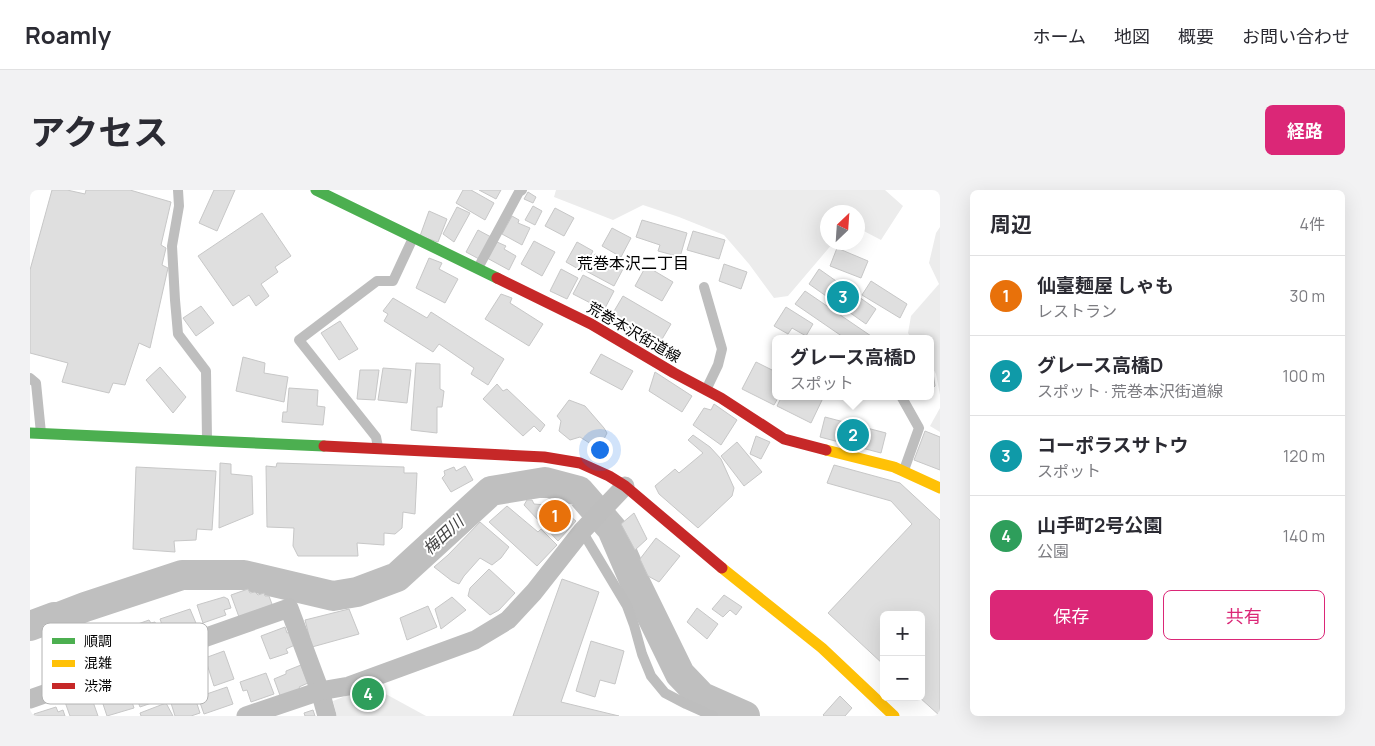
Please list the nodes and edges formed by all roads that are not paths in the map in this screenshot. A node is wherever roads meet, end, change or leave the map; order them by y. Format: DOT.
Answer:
graph roads {
  1 [pos="178,190"];
  2 [pos="316,190"];
  3 [pos="522,190"];
  4 [pos="414,237"];
  5 [pos="478,268"];
  6 [pos="704,286"];
  7 [pos="30,378"];
  8 [pos="706,390"];
  9 [pos="902,400"];
  10 [pos="36,434"];
  11 [pos="207,440"];
  12 [pos="378,448"];
  13 [pos="904,471"];
  14 [pos="625,486"];
  15 [pos="940,488"];
  16 [pos="583,531"];
  17 [pos="208,636"];
  18 [pos="320,691"];
  19 [pos="42,695"];
  20 [pos="30,699"];
  21 [pos="246,716"];
  22 [pos="327,716"];
  23 [pos="713,716"];
  24 [pos="894,716"];
  1 -- 11 [label="lane"];
  2 -- 4 [label="street, 荒巻本沢街道線"];
  3 -- 5 [label="lane"];
  4 -- 5 [label="street, 荒巻本沢街道線"];
  4 -- 12 [label="lane"];
  5 -- 8 [label="street, 荒巻本沢街道線"];
  6 -- 8 [label="lane"];
  7 -- 10 [label="lane"];
  8 -- 13 [label="street, 荒巻本沢街道線"];
  9 -- 13 [label="lane"];
  10 -- 11 [label="street"];
  11 -- 12 [label="street"];
  12 -- 14 [label="street"];
  13 -- 15 [label="street, 荒巻本沢街道線"];
  14 -- 16 [label="street"];
  14 -- 24 [label="street"];
  16 -- 18 [label="street"];
  16 -- 23 [label="lane"];
  17 -- 18 [label="street"];
  18 -- 21 [label="street"];
  18 -- 22 [label="street"];
  19 -- 20 [label="street"];
}
